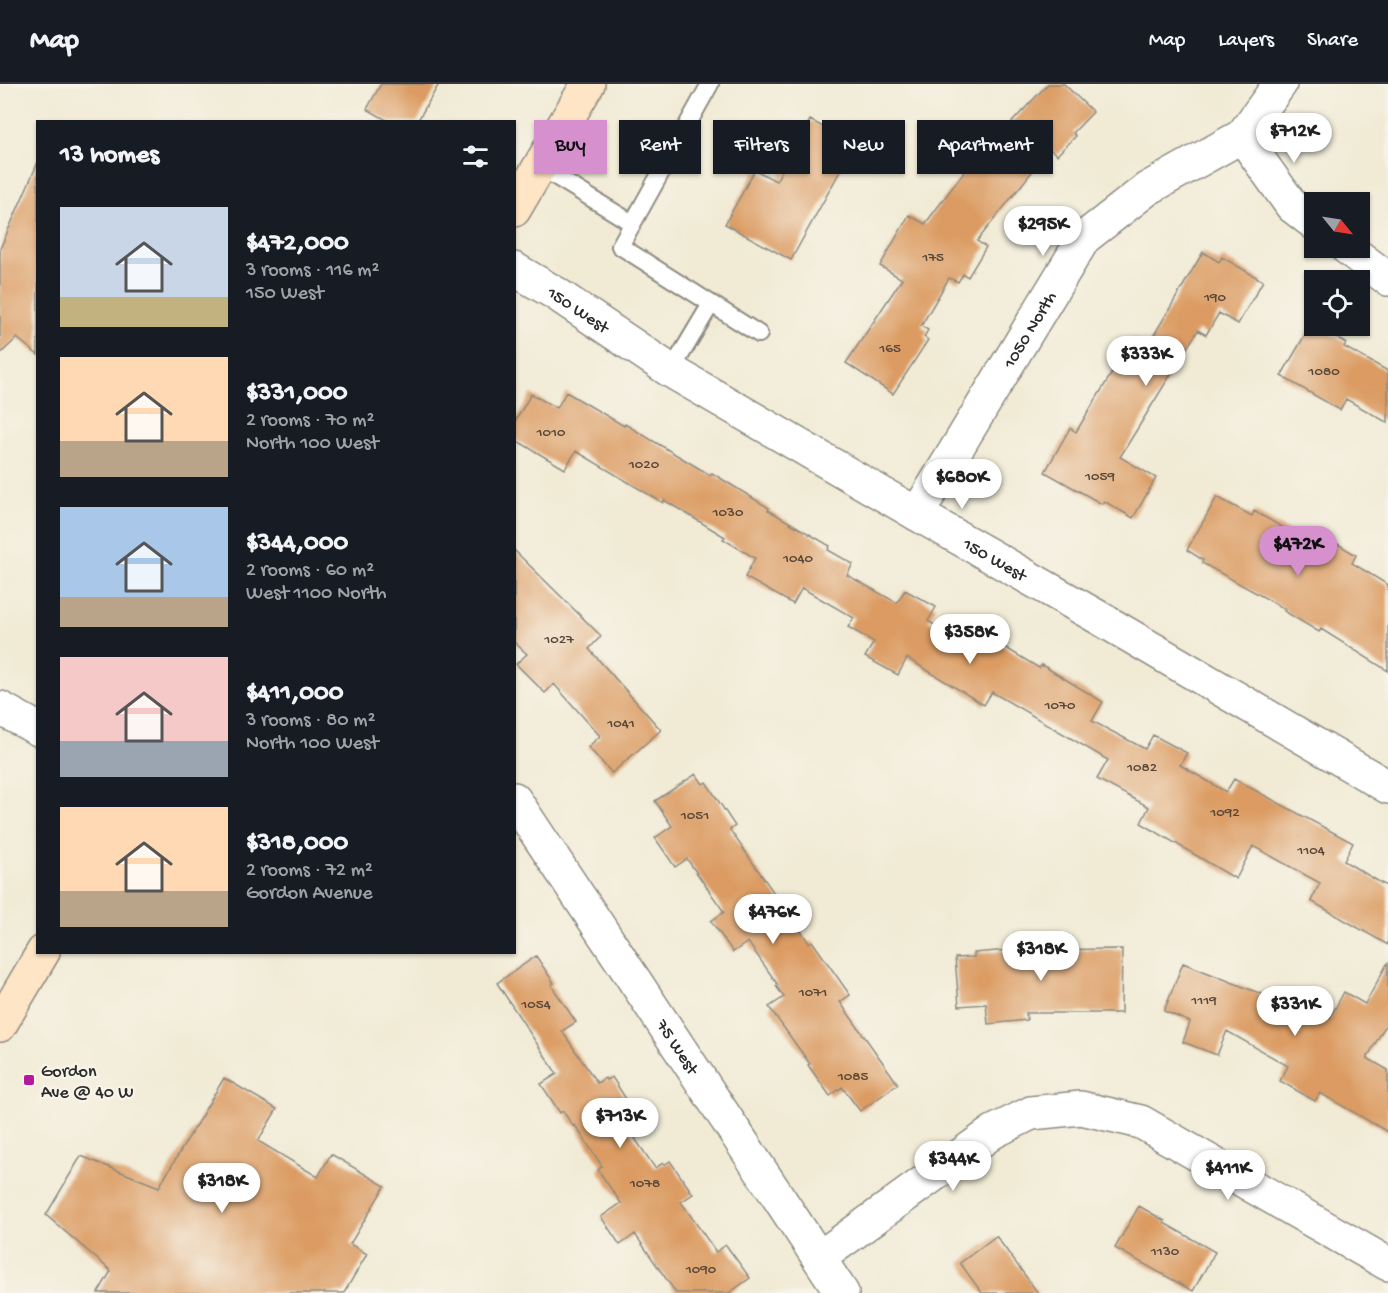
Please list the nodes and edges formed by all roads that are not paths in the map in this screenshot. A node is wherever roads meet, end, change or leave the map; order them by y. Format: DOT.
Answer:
graph roads {
  1 [pos="588,84"];
  2 [pos="710,84"];
  3 [pos="1280,84"];
  4 [pos="567,120"];
  5 [pos="1242,136"];
  6 [pos="536,174"];
  7 [pos="552,174"];
  8 [pos="516,207"];
  9 [pos="1304,215"];
  10 [pos="632,223"];
  11 [pos="1360,258"];
  12 [pos="516,270"];
  13 [pos="1388,279"];
  14 [pos="711,304"];
  15 [pos="759,334"];
  16 [pos="671,371"];
  17 [pos="917,514"];
  18 [pos="0,708"];
  19 [pos="36,728"];
  20 [pos="1388,787"];
  21 [pos="516,802"];
  22 [pos="42,954"];
  23 [pos="0,1025"];
  24 [pos="819,1258"];
  25 [pos="1388,1264"];
  26 [pos="842,1293"];
  1 -- 4 [label="main road"];
  2 -- 10 [label="lane"];
  3 -- 5 [label="street, 1050 North"];
  5 -- 9 [label="street"];
  5 -- 17 [label="street, 1050 North"];
  6 -- 8 [label="main road"];
  7 -- 10 [label="lane"];
  10 -- 14 [label="lane"];
  11 -- 13 [label="street"];
  12 -- 16 [label="street, 150 West"];
  14 -- 15 [label="lane"];
  14 -- 16 [label="lane"];
  16 -- 17 [label="street, 150 West"];
  17 -- 20 [label="street, 150 West"];
  18 -- 19 [label="street"];
  21 -- 24 [label="street, 75 West"];
  22 -- 23 [label="main road"];
  24 -- 25 [label="street"];
  24 -- 26 [label="street, 75 West"];
}
